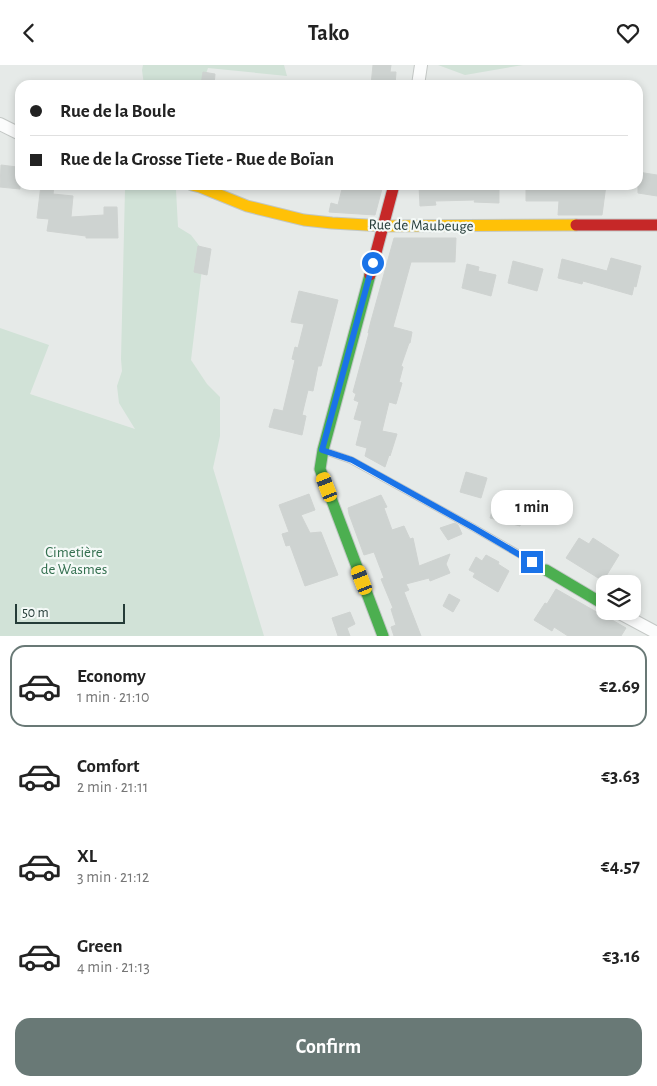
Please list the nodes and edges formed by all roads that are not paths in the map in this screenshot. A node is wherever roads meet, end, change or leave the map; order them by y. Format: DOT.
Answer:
graph roads {
  1 [pos="421,65"];
  2 [pos="419,80"];
  3 [pos="0,124"];
  4 [pos="15,132"];
  5 [pos="207,190"];
  6 [pos="393,190"];
  7 [pos="657,225"];
  8 [pos="384,226"];
  9 [pos="322,450"];
  10 [pos="546,570"];
  11 [pos="596,600"];
  12 [pos="633,620"];
  13 [pos="657,633"];
  14 [pos="383,636"];
  1 -- 2 [label="street"];
  3 -- 4 [label="street"];
  5 -- 8 [label="street, Rue de Maubeuge"];
  6 -- 8 [label="street"];
  7 -- 8 [label="street, Rue de Maubeuge"];
  8 -- 9 [label="street"];
  9 -- 10 [label="lane"];
  9 -- 14 [label="street"];
  10 -- 11 [label="street"];
  12 -- 13 [label="street"];
}
